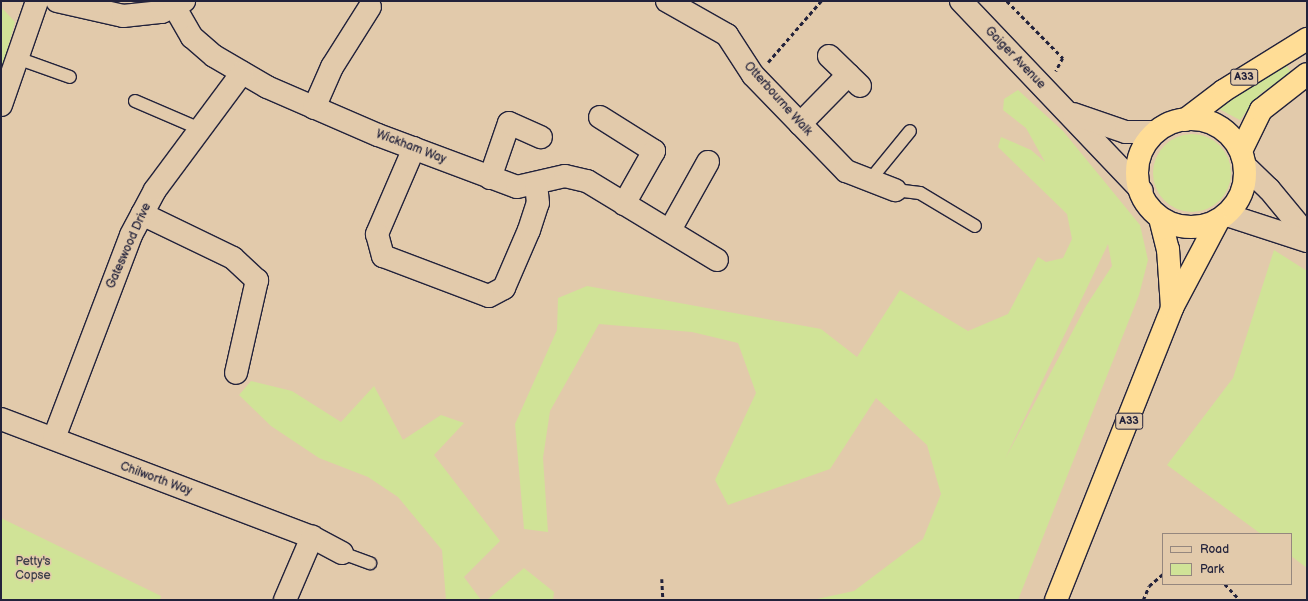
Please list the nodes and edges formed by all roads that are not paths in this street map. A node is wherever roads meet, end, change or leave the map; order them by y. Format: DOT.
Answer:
graph roads {
  1 [pos="38,1"];
  2 [pos="58,1"];
  3 [pos="667,1"];
  4 [pos="961,1"];
  5 [pos="179,4"];
  6 [pos="370,7"];
  7 [pos="1307,39"];
  8 [pos="829,56"];
  9 [pos="17,58"];
  10 [pos="242,73"];
  11 [pos="1307,74"];
  12 [pos="70,77"];
  13 [pos="135,100"];
  14 [pos="1,105"];
  15 [pos="314,108"];
  16 [pos="1070,113"];
  17 [pos="600,117"];
  18 [pos="1184,120"];
  19 [pos="800,124"];
  20 [pos="198,128"];
  21 [pos="910,131"];
  22 [pos="1154,132"];
  23 [pos="541,137"];
  24 [pos="414,148"];
  25 [pos="1243,159"];
  26 [pos="708,162"];
  27 [pos="490,178"];
  28 [pos="870,180"];
  29 [pos="536,183"];
  30 [pos="895,190"];
  31 [pos="1142,191"];
  32 [pos="624,204"];
  33 [pos="142,214"];
  34 [pos="1160,218"];
  35 [pos="1222,219"];
  36 [pos="975,226"];
  37 [pos="670,230"];
  38 [pos="1307,235"];
  39 [pos="1307,241"];
  40 [pos="717,260"];
  41 [pos="1172,308"];
  42 [pos="236,373"];
  43 [pos="1,419"];
  44 [pos="54,438"];
  45 [pos="312,537"];
  46 [pos="342,553"];
  47 [pos="370,563"];
  48 [pos="286,600"];
  49 [pos="1056,600"];
  1 -- 9 [label="street"];
  2 -- 5 [label="street"];
  3 -- 19 [label="street, Otterbourne Walk"];
  4 -- 16 [label="street, Gaiger Avenue"];
  5 -- 10 [label="street, Wickham Way"];
  6 -- 15 [label="street"];
  7 -- 18 [label="highway, A33"];
  8 -- 19 [label="street"];
  9 -- 12 [label="lane"];
  9 -- 14 [label="street"];
  10 -- 15 [label="street, Wickham Way"];
  10 -- 20 [label="street, Gateswood Drive"];
  11 -- 25 [label="highway"];
  13 -- 20 [label="lane"];
  15 -- 24 [label="street, Wickham Way"];
  16 -- 22 [label="street, Gaiger Avenue"];
  16 -- 31 [label="street, Gaiger Avenue"];
  17 -- 32 [label="street"];
  18 -- 22 [label="highway"];
  18 -- 25 [label="highway"];
  19 -- 28 [label="street, Otterbourne Walk"];
  20 -- 33 [label="street, Gateswood Drive"];
  21 -- 28 [label="lane"];
  22 -- 31 [label="highway"];
  23 -- 27 [label="street"];
  24 -- 27 [label="street, Wickham Way"];
  24 -- 29 [label="street"];
  25 -- 35 [label="highway"];
  25 -- 38 [label="street"];
  26 -- 37 [label="street"];
  27 -- 29 [label="street, Wickham Way"];
  28 -- 30 [label="street, Otterbourne Walk"];
  29 -- 32 [label="street, Wickham Way"];
  30 -- 36 [label="lane"];
  31 -- 34 [label="highway"];
  32 -- 37 [label="street, Wickham Way"];
  33 -- 42 [label="street"];
  33 -- 44 [label="street, Gateswood Drive"];
  34 -- 35 [label="highway"];
  34 -- 41 [label="highway, A33"];
  35 -- 39 [label="street"];
  35 -- 41 [label="highway, A33"];
  37 -- 40 [label="street, Wickham Way"];
  41 -- 49 [label="highway, A33"];
  43 -- 44 [label="street, Chilworth Way"];
  44 -- 45 [label="street, Chilworth Way"];
  45 -- 46 [label="street, Chilworth Way"];
  45 -- 48 [label="street"];
  46 -- 47 [label="lane"];
}
